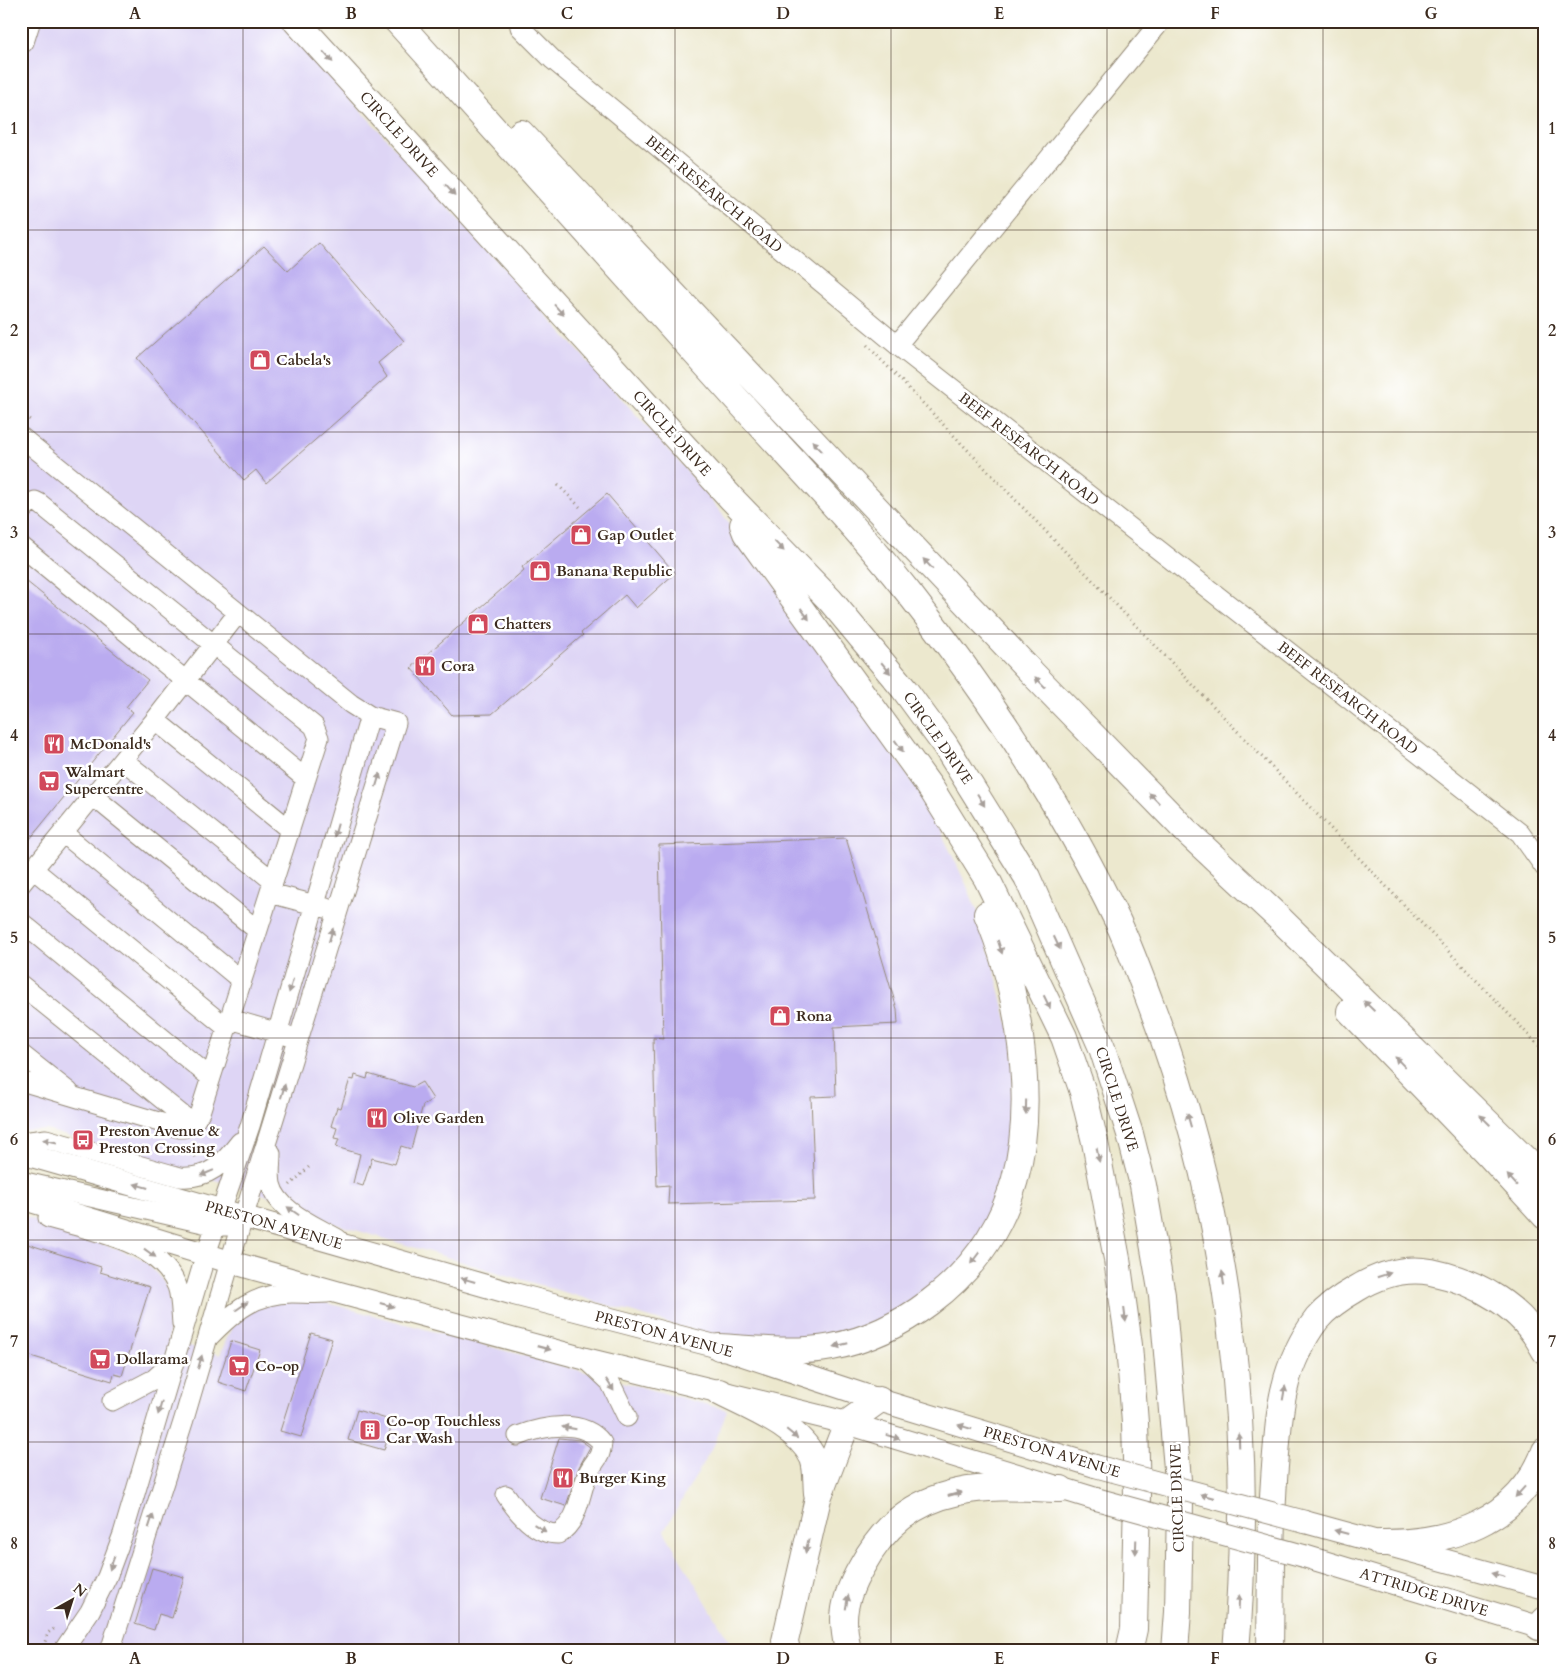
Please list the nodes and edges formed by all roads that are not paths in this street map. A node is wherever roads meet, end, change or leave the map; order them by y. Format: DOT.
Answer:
graph roads {
  1 [pos="27,21"];
  2 [pos="296,21"];
  3 [pos="397,21"];
  4 [pos="402,21"];
  5 [pos="519,21"];
  6 [pos="1161,21"];
  7 [pos="21,40"];
  8 [pos="897,345"];
  9 [pos="22,440"];
  10 [pos="732,499"];
  11 [pos="21,512"];
  12 [pos="21,546"];
  13 [pos="238,613"];
  14 [pos="214,644"];
  15 [pos="186,680"];
  16 [pos="370,716"];
  17 [pos="155,720"];
  18 [pos="123,760"];
  19 [pos="306,779"];
  20 [pos="932,790"];
  21 [pos="93,796"];
  22 [pos="289,829"];
  23 [pos="63,833"];
  24 [pos="1188,833"];
  25 [pos="1545,868"];
  26 [pos="34,869"];
  27 [pos="21,884"];
  28 [pos="271,887"];
  29 [pos="315,905"];
  30 [pos="338,911"];
  31 [pos="21,922"];
  32 [pos="258,930"];
  33 [pos="242,981"];
  34 [pos="21,985"];
  35 [pos="228,1024"];
  36 [pos="277,1033"];
  37 [pos="298,1038"];
  38 [pos="21,1054"];
  39 [pos="211,1078"];
  40 [pos="21,1081"];
  41 [pos="76,1098"];
  42 [pos="193,1124"];
  43 [pos="250,1126"];
  44 [pos="269,1138"];
  45 [pos="21,1142"];
  46 [pos="21,1153"];
  47 [pos="1545,1179"];
  48 [pos="21,1181"];
  49 [pos="21,1198"];
  50 [pos="21,1209"];
  51 [pos="1545,1216"];
  52 [pos="244,1217"];
  53 [pos="218,1218"];
  54 [pos="349,1247"];
  55 [pos="206,1254"];
  56 [pos="230,1262"];
  57 [pos="340,1292"];
  58 [pos="183,1330"];
  59 [pos="206,1339"];
  60 [pos="718,1347"];
  61 [pos="1545,1351"];
  62 [pos="586,1359"];
  63 [pos="174,1361"];
  64 [pos="719,1392"];
  65 [pos="879,1400"];
  66 [pos="112,1401"];
  67 [pos="627,1417"];
  68 [pos="846,1423"];
  69 [pos="518,1436"];
  70 [pos="1545,1451"];
  71 [pos="1061,1489"];
  72 [pos="506,1495"];
  73 [pos="818,1498"];
  74 [pos="1380,1543"];
  75 [pos="1545,1588"];
  76 [pos="1543,1625"];
  77 [pos="64,1651"];
  78 [pos="110,1651"];
  79 [pos="787,1651"];
  80 [pos="848,1651"];
  81 [pos="1129,1651"];
  82 [pos="1175,1651"];
  83 [pos="1236,1651"];
  84 [pos="1270,1651"];
  1 -- 7 [label="highway"];
  2 -- 10 [label="highway, CIRCLE DRIVE, one-way"];
  83 -- 3 [label="highway, one-way"];
  24 -- 4 [label="highway, one-way"];
  5 -- 8 [label="street, BEEF RESEARCH ROAD"];
  6 -- 8 [label="street"];
  8 -- 25 [label="street, BEEF RESEARCH ROAD"];
  9 -- 13 [label="street"];
  10 -- 20 [label="highway, one-way"];
  10 -- 82 [label="highway, CIRCLE DRIVE, one-way"];
  11 -- 14 [label="street"];
  12 -- 15 [label="street"];
  13 -- 14 [label="street"];
  13 -- 16 [label="street"];
  14 -- 15 [label="street"];
  14 -- 19 [label="street"];
  15 -- 17 [label="street"];
  15 -- 19 [label="street"];
  16 -- 29 [label="street, one-way"];
  30 -- 16 [label="street, one-way"];
  17 -- 18 [label="street"];
  17 -- 22 [label="street"];
  18 -- 21 [label="street"];
  18 -- 28 [label="street"];
  19 -- 22 [label="street"];
  20 -- 60 [label="highway, one-way"];
  20 -- 81 [label="highway, one-way"];
  21 -- 23 [label="street"];
  21 -- 32 [label="street"];
  22 -- 28 [label="street"];
  23 -- 26 [label="street"];
  23 -- 33 [label="street"];
  47 -- 24 [label="highway, one-way"];
  51 -- 24 [label="highway, one-way"];
  26 -- 27 [label="street"];
  26 -- 35 [label="street"];
  28 -- 29 [label="street"];
  28 -- 32 [label="street"];
  29 -- 30 [label="street"];
  29 -- 36 [label="street, one-way"];
  37 -- 30 [label="street, one-way"];
  31 -- 39 [label="street"];
  32 -- 33 [label="street"];
  33 -- 35 [label="street"];
  34 -- 42 [label="street"];
  35 -- 36 [label="street"];
  35 -- 39 [label="street"];
  36 -- 37 [label="street"];
  36 -- 43 [label="street"];
  44 -- 37 [label="street, one-way"];
  38 -- 41 [label="street"];
  39 -- 42 [label="street"];
  40 -- 41 [label="street"];
  41 -- 42 [label="street"];
  43 -- 45 [label="street, one-way"];
  43 -- 53 [label="street"];
  44 -- 52 [label="street"];
  54 -- 44 [label="street, one-way"];
  53 -- 46 [label="main road, PRESTON AVENUE, one-way"];
  48 -- 53 [label="street"];
  49 -- 55 [label="main road"];
  50 -- 58 [label="street, one-way"];
  52 -- 53 [label="main road, PRESTON AVENUE"];
  52 -- 54 [label="main road, PRESTON AVENUE"];
  52 -- 56 [label="street"];
  53 -- 55 [label="street"];
  60 -- 54 [label="main road, PRESTON AVENUE, one-way"];
  55 -- 56 [label="main road"];
  55 -- 58 [label="street"];
  56 -- 57 [label="main road"];
  56 -- 59 [label="street"];
  59 -- 57 [label="street, one-way"];
  57 -- 62 [label="main road, one-way"];
  58 -- 63 [label="street"];
  78 -- 59 [label="street, one-way"];
  60 -- 65 [label="main road, PRESTON AVENUE"];
  84 -- 61 [label="highway, one-way"];
  62 -- 64 [label="main road"];
  62 -- 67 [label="street, one-way"];
  63 -- 66 [label="street"];
  63 -- 77 [label="street, one-way"];
  64 -- 68 [label="main road"];
  64 -- 73 [label="highway, one-way"];
  65 -- 68 [label="highway"];
  74 -- 65 [label="main road, PRESTON AVENUE, one-way, bridge"];
  68 -- 71 [label="main road, one-way"];
  68 -- 73 [label="highway"];
  72 -- 69 [label="street, one-way"];
  70 -- 74 [label="highway, one-way"];
  71 -- 76 [label="main road, ATTRIDGE DRIVE, bridge"];
  80 -- 71 [label="highway, one-way"];
  73 -- 79 [label="highway, one-way"];
  75 -- 74 [label="main road, one-way"];
}
